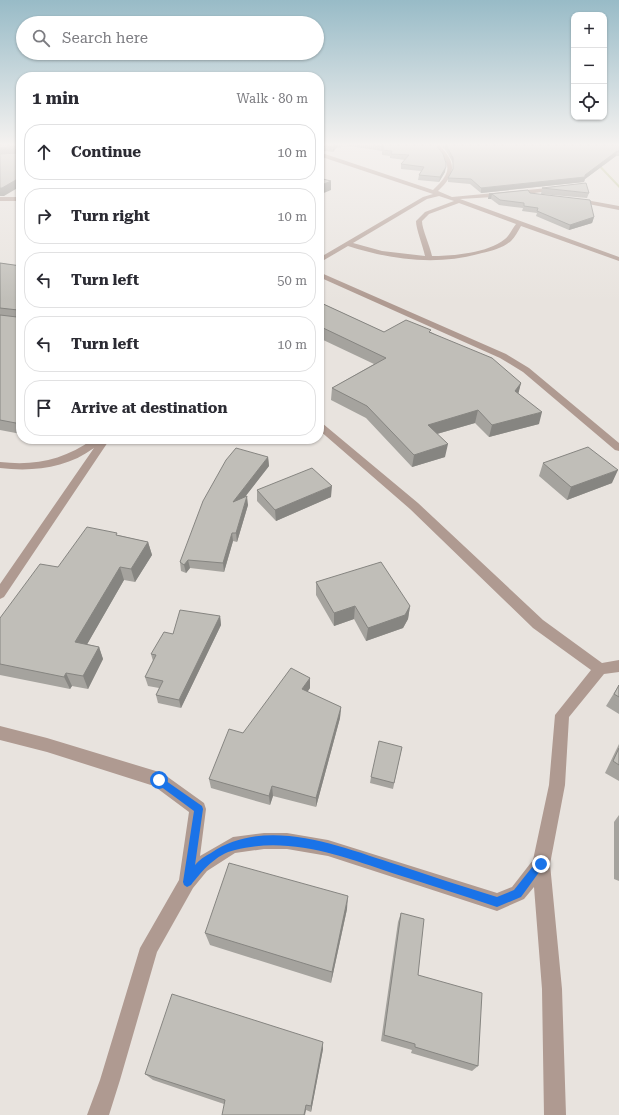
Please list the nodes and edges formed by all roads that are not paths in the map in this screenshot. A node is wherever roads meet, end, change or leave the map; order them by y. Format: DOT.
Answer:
graph roads {
  1 [pos="427,197"];
  2 [pos="464,197"];
  3 [pos="449,198"];
  4 [pos="16,199"];
  5 [pos="0,200"];
  6 [pos="566,200"];
  7 [pos="460,202"];
  8 [pos="619,208"];
  9 [pos="519,224"];
  10 [pos="348,244"];
  11 [pos="429,257"];
  12 [pos="324,258"];
  13 [pos="619,259"];
  14 [pos="324,276"];
  15 [pos="324,429"];
  16 [pos="93,444"];
  17 [pos="102,444"];
  18 [pos="619,448"];
  19 [pos="0,465"];
  20 [pos="0,594"];
  21 [pos="619,666"];
  22 [pos="600,669"];
  23 [pos="0,733"];
  24 [pos="541,864"];
  25 [pos="187,882"];
  26 [pos="98,1115"];
  27 [pos="554,1115"];
  1 -- 10 [label="street"];
  2 -- 3 [label="street"];
  3 -- 7 [label="street"];
  4 -- 5 [label="street"];
  6 -- 8 [label="street"];
  7 -- 9 [label="street"];
  7 -- 11 [label="street"];
  9 -- 11 [label="street"];
  9 -- 13 [label="street"];
  10 -- 11 [label="street"];
  10 -- 12 [label="street"];
  14 -- 18 [label="street"];
  15 -- 22 [label="street"];
  16 -- 19 [label="street"];
  17 -- 20 [label="street"];
  21 -- 22 [label="street"];
  22 -- 24 [label="street"];
  23 -- 25 [label="street"];
  24 -- 25 [label="street"];
  24 -- 27 [label="street"];
  25 -- 26 [label="street"];
}
